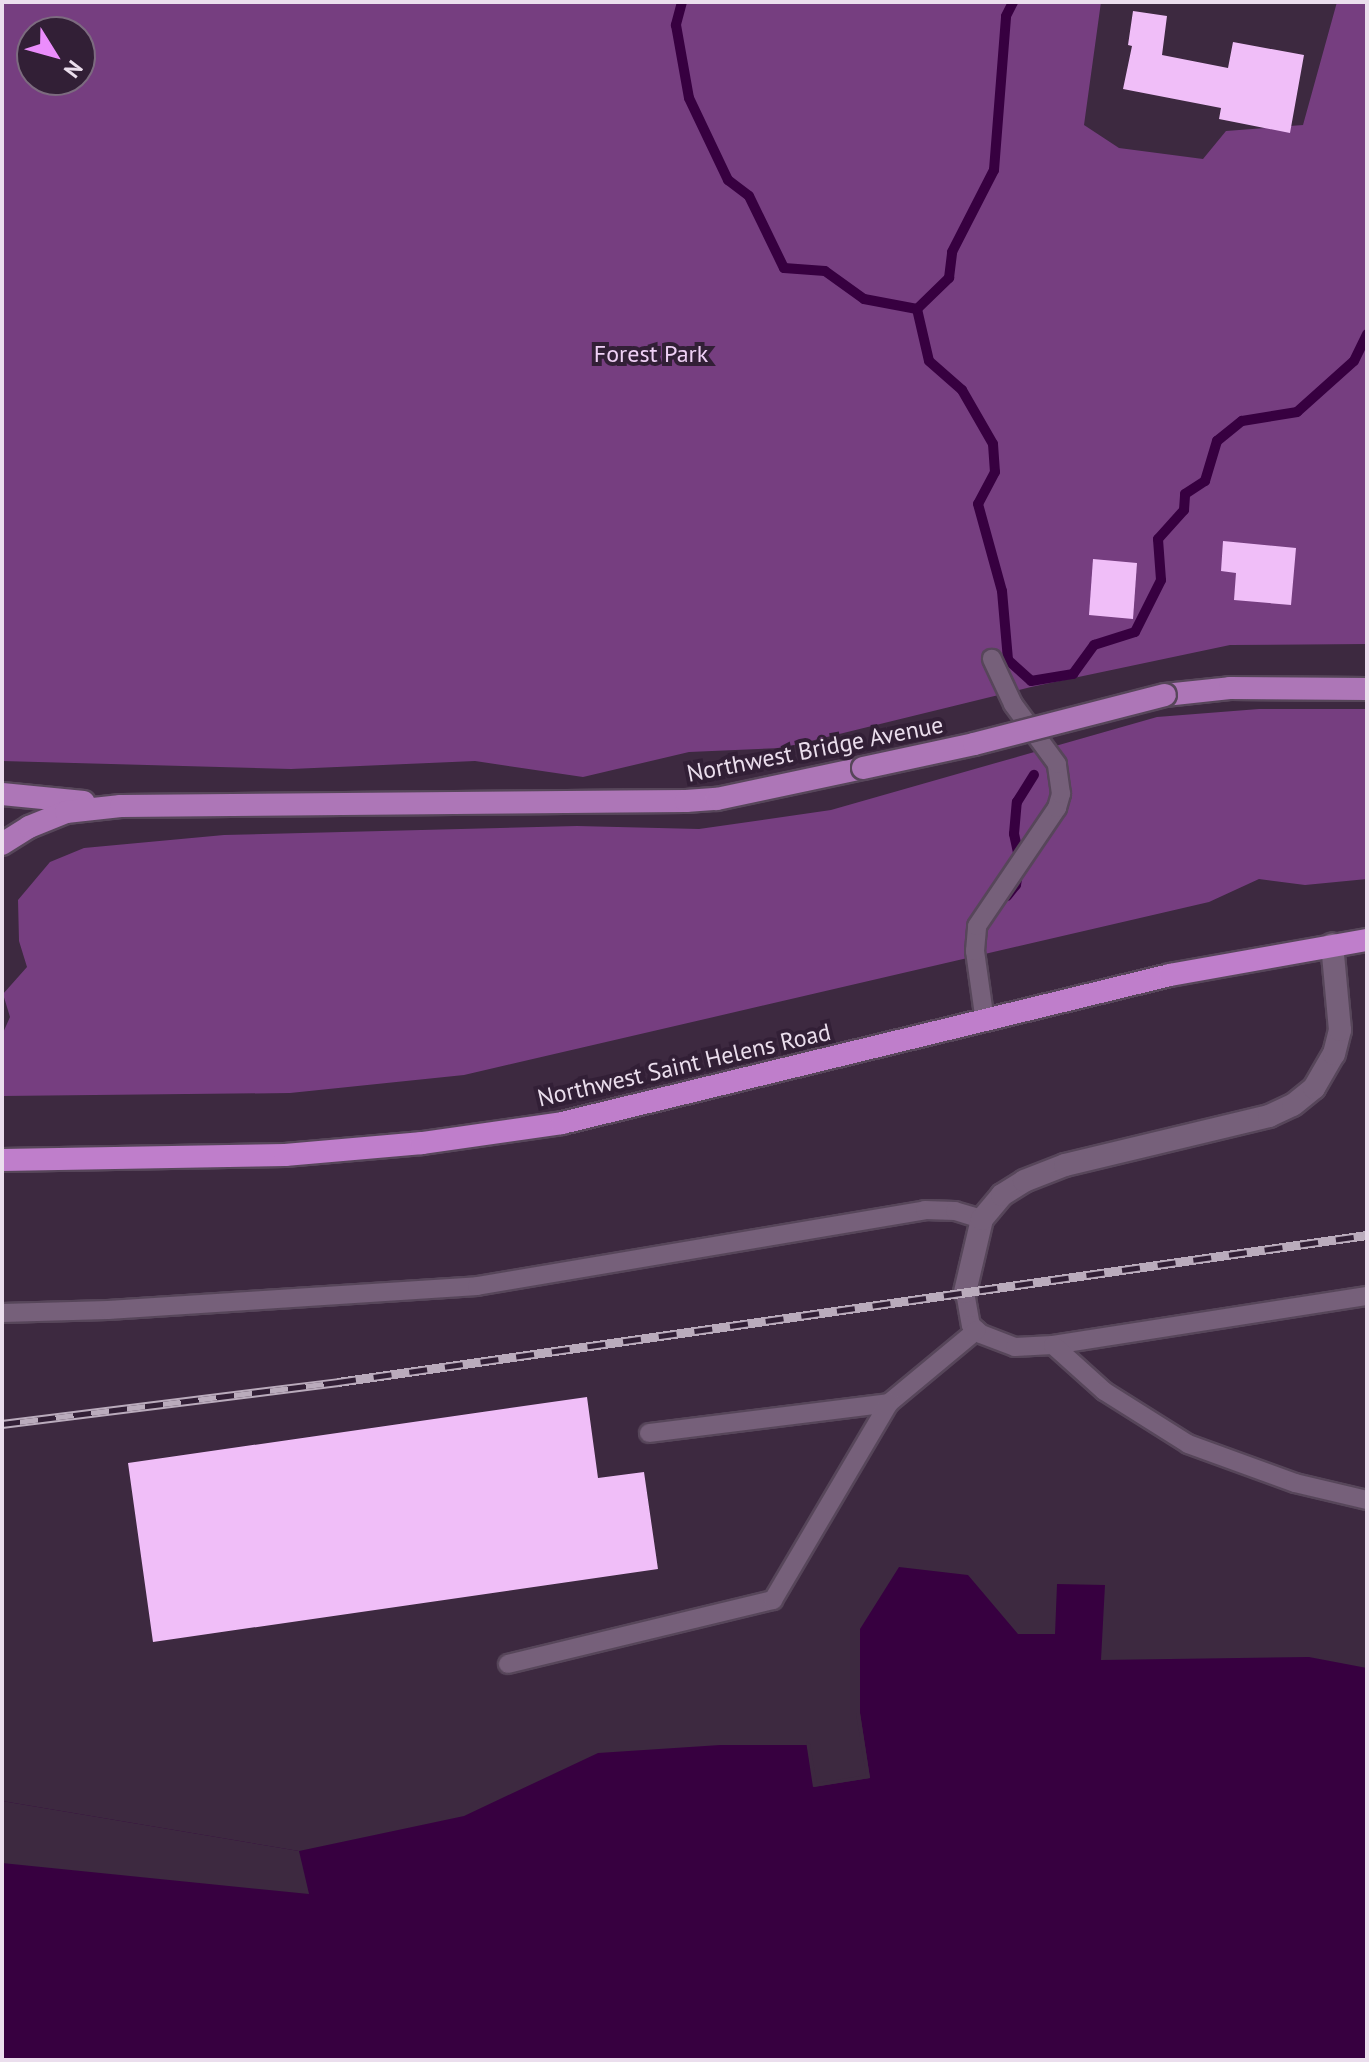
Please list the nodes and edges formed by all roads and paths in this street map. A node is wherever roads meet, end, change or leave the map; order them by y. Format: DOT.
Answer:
graph roads {
  1 [pos="992,659"];
  2 [pos="1367,689"];
  3 [pos="2,794"];
  4 [pos="121,806"];
  5 [pos="2,844"];
  6 [pos="1367,940"];
  7 [pos="1332,944"];
  8 [pos="985,1022"];
  9 [pos="2,1160"];
  10 [pos="982,1219"];
  11 [pos="965,1292"];
  12 [pos="1367,1296"];
  13 [pos="2,1313"];
  14 [pos="977,1330"];
  15 [pos="1053,1345"];
  16 [pos="889,1403"];
  17 [pos="649,1433"];
  18 [pos="1367,1500"];
  19 [pos="508,1664"];
  1 -- 8 [label="lane"];
  2 -- 4 [label="main road, Northwest Bridge Avenue, bridge"];
  3 -- 4 [label="main road, Northwest Bridge Avenue"];
  4 -- 5 [label="main road, Northwest Bridge Avenue"];
  6 -- 7 [label="highway, Northwest Saint Helens Road"];
  7 -- 8 [label="highway, Northwest Saint Helens Road"];
  7 -- 10 [label="street"];
  8 -- 9 [label="highway, Northwest Saint Helens Road"];
  10 -- 11 [label="street"];
  10 -- 13 [label="lane"];
  11 -- 14 [label="lane"];
  12 -- 15 [label="lane"];
  14 -- 15 [label="lane"];
  14 -- 16 [label="lane"];
  15 -- 18 [label="lane"];
  16 -- 17 [label="lane"];
  16 -- 19 [label="lane"];
}
